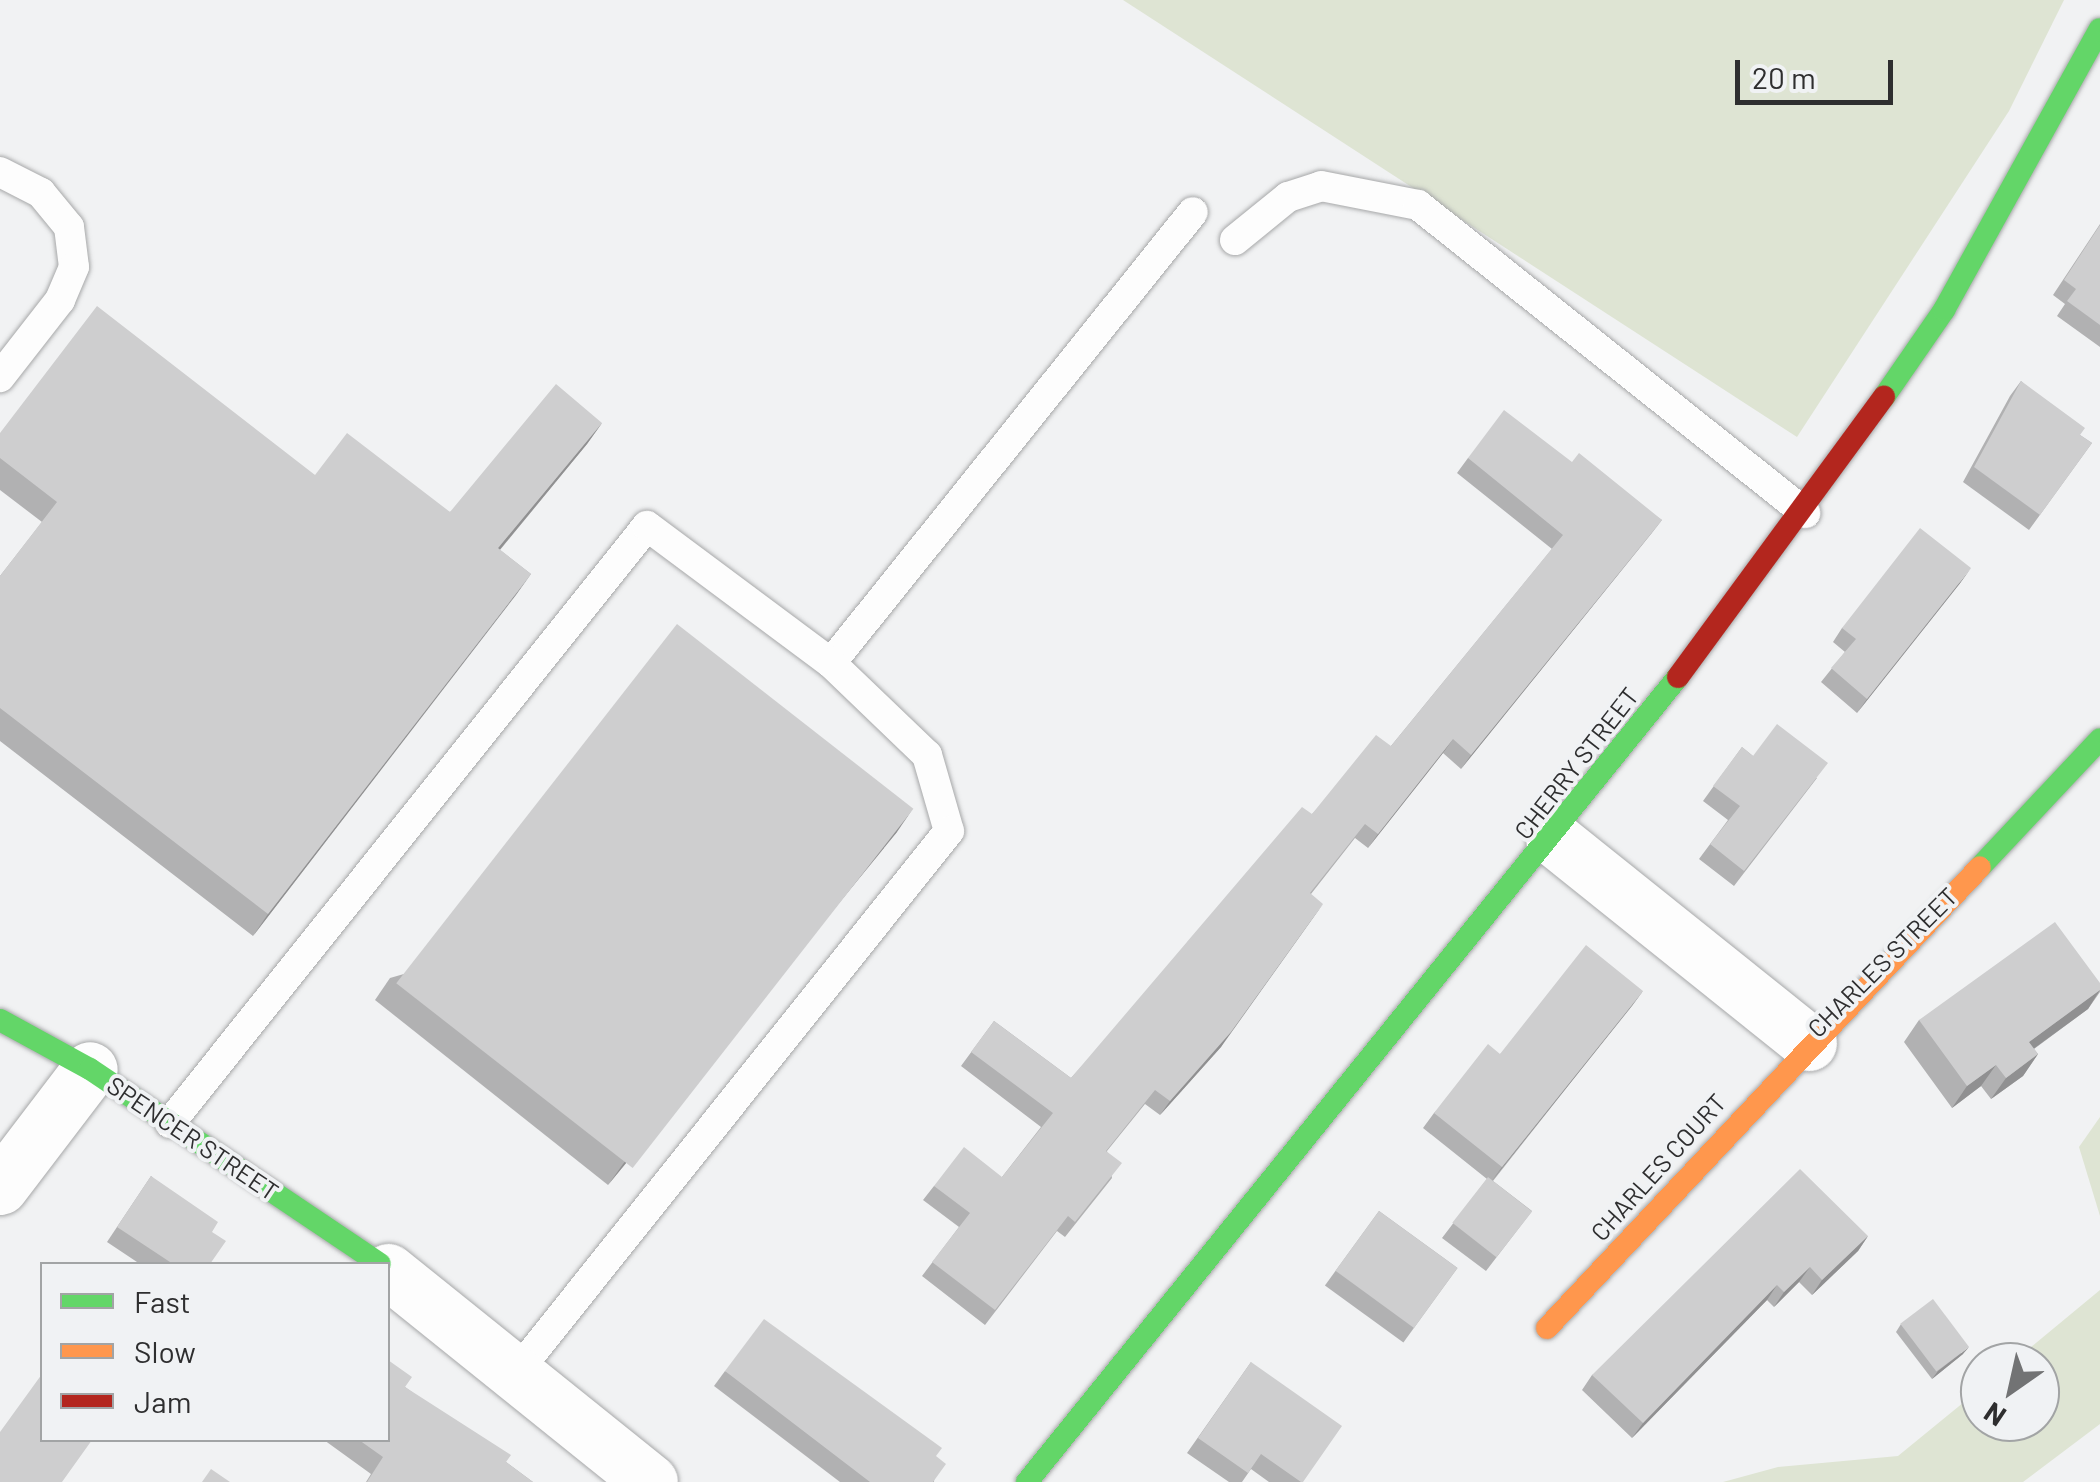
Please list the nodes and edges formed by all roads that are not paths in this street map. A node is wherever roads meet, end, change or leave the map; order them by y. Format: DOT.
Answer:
graph roads {
  1 [pos="2100,28"];
  2 [pos="0,172"];
  3 [pos="1194,212"];
  4 [pos="1235,240"];
  5 [pos="0,377"];
  6 [pos="1805,513"];
  7 [pos="831,663"];
  8 [pos="2100,739"];
  9 [pos="1554,838"];
  10 [pos="0,1020"];
  11 [pos="1809,1043"];
  12 [pos="90,1069"];
  13 [pos="170,1123"];
  14 [pos="0,1187"];
  15 [pos="377,1262"];
  16 [pos="390,1273"];
  17 [pos="1547,1328"];
  18 [pos="516,1373"];
  19 [pos="650,1482"];
  20 [pos="1027,1482"];
  1 -- 6 [label="street, CHERRY STREET"];
  2 -- 5 [label="lane"];
  3 -- 7 [label="lane"];
  4 -- 6 [label="lane"];
  6 -- 9 [label="street, CHERRY STREET"];
  7 -- 13 [label="lane"];
  7 -- 18 [label="lane"];
  8 -- 11 [label="street, CHARLES STREET"];
  9 -- 11 [label="street, CHARLES STREET"];
  9 -- 20 [label="street, CHERRY STREET"];
  10 -- 12 [label="street, SPENCER STREET"];
  11 -- 17 [label="street, CHARLES COURT"];
  12 -- 13 [label="street, SPENCER STREET"];
  12 -- 14 [label="street"];
  13 -- 15 [label="street, SPENCER STREET"];
  16 -- 18 [label="street"];
  18 -- 19 [label="street"];
}
